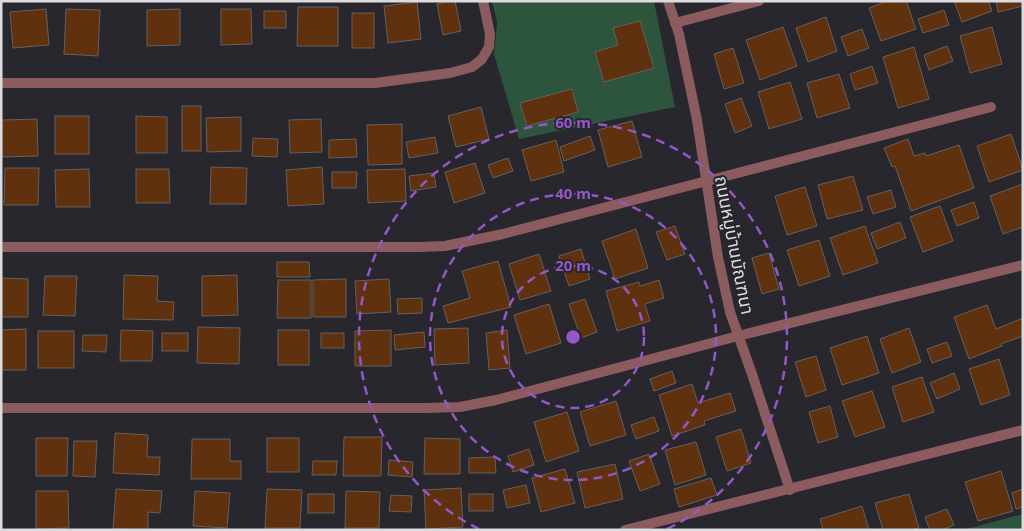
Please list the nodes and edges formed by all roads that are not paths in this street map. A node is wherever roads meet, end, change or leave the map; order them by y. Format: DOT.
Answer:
graph roads {
  1 [pos="483,1"];
  2 [pos="668,1"];
  3 [pos="759,1"];
  4 [pos="675,23"];
  5 [pos="1,84"];
  6 [pos="990,107"];
  7 [pos="706,181"];
  8 [pos="1,247"];
  9 [pos="1023,265"];
  10 [pos="738,336"];
  11 [pos="1,408"];
  12 [pos="1023,430"];
  13 [pos="790,490"];
  14 [pos="625,530"];
  1 -- 5 [label="street"];
  2 -- 4 [label="street, ถนนหมู่บ้านมัณฑนา"];
  3 -- 4 [label="street"];
  4 -- 7 [label="street, ถนนหมู่บ้านมัณฑนา"];
  6 -- 7 [label="street"];
  7 -- 8 [label="street"];
  7 -- 10 [label="street, ถนนหมู่บ้านมัณฑนา"];
  9 -- 10 [label="street"];
  10 -- 11 [label="street"];
  10 -- 13 [label="street, ถนนหมู่บ้านมัณฑนา"];
  12 -- 13 [label="street"];
  13 -- 14 [label="street"];
}
